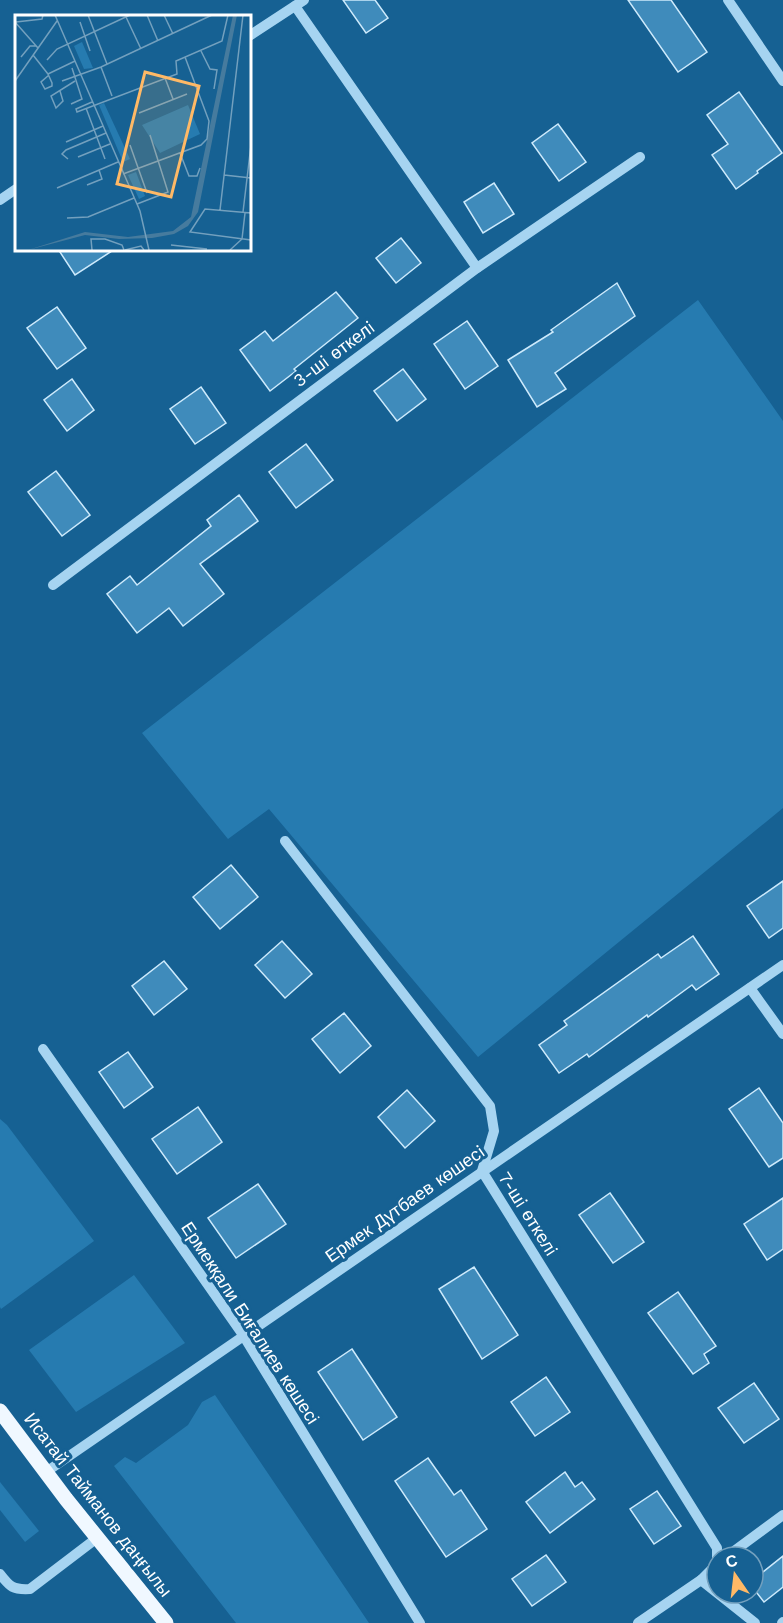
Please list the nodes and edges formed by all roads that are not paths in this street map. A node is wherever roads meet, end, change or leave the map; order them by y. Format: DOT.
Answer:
graph roads {
  1 [pos="728,0"];
  2 [pos="299,3"];
  3 [pos="250,35"];
  4 [pos="783,81"];
  5 [pos="640,157"];
  6 [pos="15,190"];
  7 [pos="0,200"];
  8 [pos="477,268"];
  9 [pos="53,585"];
  10 [pos="285,841"];
  11 [pos="783,965"];
  12 [pos="750,988"];
  13 [pos="783,1034"];
  14 [pos="43,1049"];
  15 [pos="482,1171"];
  16 [pos="243,1335"];
  17 [pos="0,1411"];
  18 [pos="46,1472"];
  19 [pos="783,1515"];
  20 [pos="97,1538"];
  21 [pos="715,1545"];
  22 [pos="742,1545"];
  23 [pos="0,1574"];
  24 [pos="705,1576"];
  25 [pos="701,1580"];
  26 [pos="640,1622"];
  27 [pos="166,1623"];
  28 [pos="420,1623"];
  29 [pos="754,1623"];
  1 -- 4 [label="street"];
  2 -- 3 [label="street"];
  2 -- 8 [label="street"];
  5 -- 8 [label="street, 3-шi өткелi"];
  6 -- 7 [label="street"];
  8 -- 9 [label="street, 3-шi өткелi"];
  10 -- 15 [label="street, 7-шi өткелi"];
  11 -- 12 [label="street, Ермек Дүтбаев көшесi"];
  12 -- 13 [label="street"];
  12 -- 15 [label="street, Ермек Дүтбаев көшесi"];
  14 -- 16 [label="street, Ермекқали Биғалиев көшесі"];
  15 -- 16 [label="street, Ермек Дүтбаев көшесi"];
  15 -- 21 [label="street, 7-шi өткелi"];
  16 -- 18 [label="street, Ермек Дүтбаев көшесi"];
  16 -- 28 [label="street, Ермекқали Биғалиев көшесі"];
  17 -- 18 [label="main road, Исатай Тайманов даңғылы"];
  18 -- 20 [label="main road, Исатай Тайманов даңғылы"];
  19 -- 22 [label="street"];
  20 -- 23 [label="street"];
  20 -- 27 [label="main road, Исатай Тайманов даңғылы"];
  24 -- 25 [label="street"];
  25 -- 26 [label="street"];
  25 -- 29 [label="street"];
}
